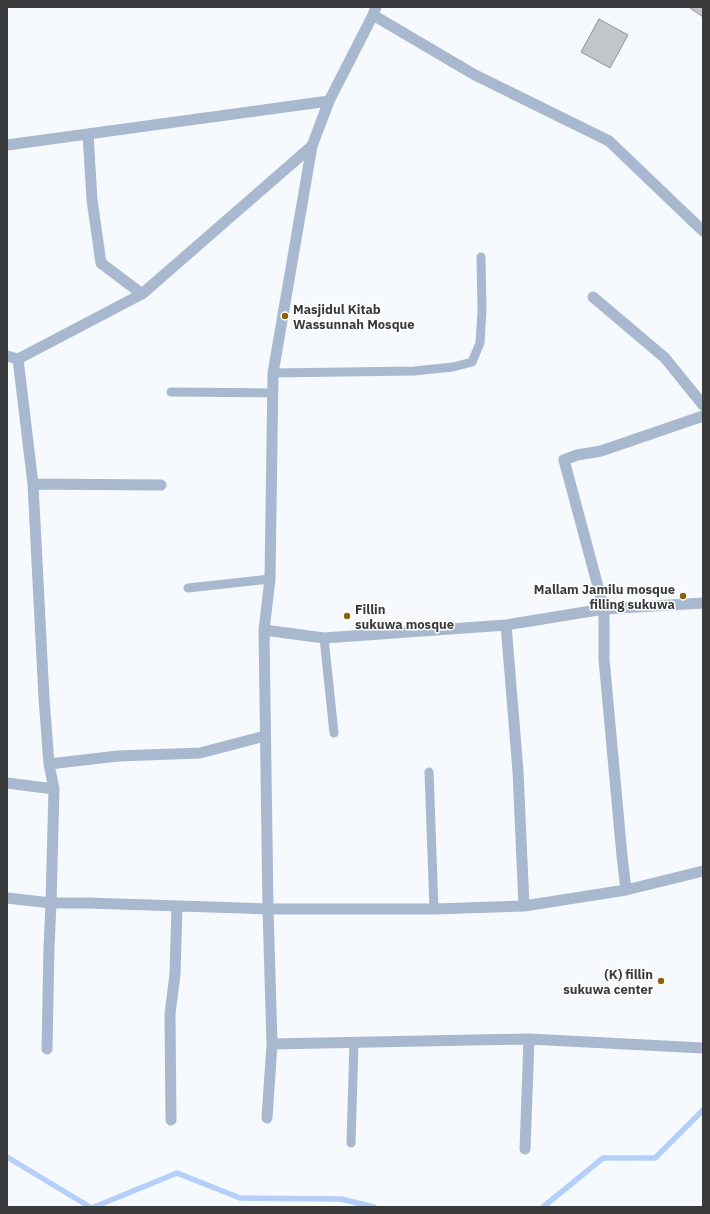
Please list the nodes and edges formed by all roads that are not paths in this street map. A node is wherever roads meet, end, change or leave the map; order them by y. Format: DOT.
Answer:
graph roads {
  1 [pos="375,11"];
  2 [pos="329,100"];
  3 [pos="88,134"];
  4 [pos="7,145"];
  5 [pos="312,146"];
  6 [pos="703,231"];
  7 [pos="481,257"];
  8 [pos="142,294"];
  9 [pos="593,297"];
  10 [pos="12,357"];
  11 [pos="273,373"];
  12 [pos="171,392"];
  13 [pos="272,394"];
  14 [pos="703,405"];
  15 [pos="703,416"];
  16 [pos="33,484"];
  17 [pos="161,485"];
  18 [pos="270,579"];
  19 [pos="188,588"];
  20 [pos="703,603"];
  21 [pos="604,609"];
  22 [pos="506,625"];
  23 [pos="264,630"];
  24 [pos="324,638"];
  25 [pos="334,733"];
  26 [pos="265,736"];
  27 [pos="49,764"];
  28 [pos="428,772"];
  29 [pos="7,784"];
  30 [pos="54,789"];
  31 [pos="703,871"];
  32 [pos="626,890"];
  33 [pos="7,898"];
  34 [pos="51,903"];
  35 [pos="524,906"];
  36 [pos="177,907"];
  37 [pos="268,909"];
  38 [pos="434,909"];
  39 [pos="529,1039"];
  40 [pos="354,1043"];
  41 [pos="272,1044"];
  42 [pos="703,1048"];
  43 [pos="47,1049"];
  44 [pos="267,1118"];
  45 [pos="171,1120"];
  46 [pos="351,1143"];
  47 [pos="525,1149"];
  1 -- 2 [label="street"];
  1 -- 6 [label="street"];
  2 -- 3 [label="street"];
  2 -- 5 [label="street"];
  3 -- 4 [label="street"];
  3 -- 8 [label="street"];
  5 -- 8 [label="street"];
  5 -- 11 [label="street"];
  7 -- 11 [label="lane"];
  8 -- 10 [label="street"];
  9 -- 14 [label="street"];
  10 -- 16 [label="street"];
  11 -- 13 [label="street"];
  12 -- 13 [label="lane"];
  13 -- 18 [label="street"];
  15 -- 21 [label="street"];
  16 -- 17 [label="street"];
  16 -- 27 [label="street"];
  18 -- 19 [label="lane"];
  18 -- 23 [label="street"];
  20 -- 21 [label="street"];
  21 -- 22 [label="street"];
  21 -- 32 [label="street"];
  22 -- 24 [label="street"];
  22 -- 35 [label="street"];
  23 -- 24 [label="street"];
  23 -- 26 [label="street"];
  24 -- 25 [label="lane"];
  26 -- 27 [label="street"];
  26 -- 37 [label="street"];
  27 -- 30 [label="street"];
  28 -- 38 [label="lane"];
  29 -- 30 [label="street"];
  30 -- 34 [label="street"];
  31 -- 32 [label="street"];
  32 -- 35 [label="street"];
  33 -- 34 [label="street"];
  34 -- 36 [label="street"];
  34 -- 43 [label="street"];
  35 -- 38 [label="street"];
  36 -- 37 [label="street"];
  36 -- 45 [label="street"];
  37 -- 38 [label="street"];
  37 -- 41 [label="street"];
  39 -- 40 [label="street"];
  39 -- 42 [label="street"];
  39 -- 47 [label="street"];
  40 -- 41 [label="street"];
  40 -- 46 [label="lane"];
  41 -- 44 [label="street"];
}
